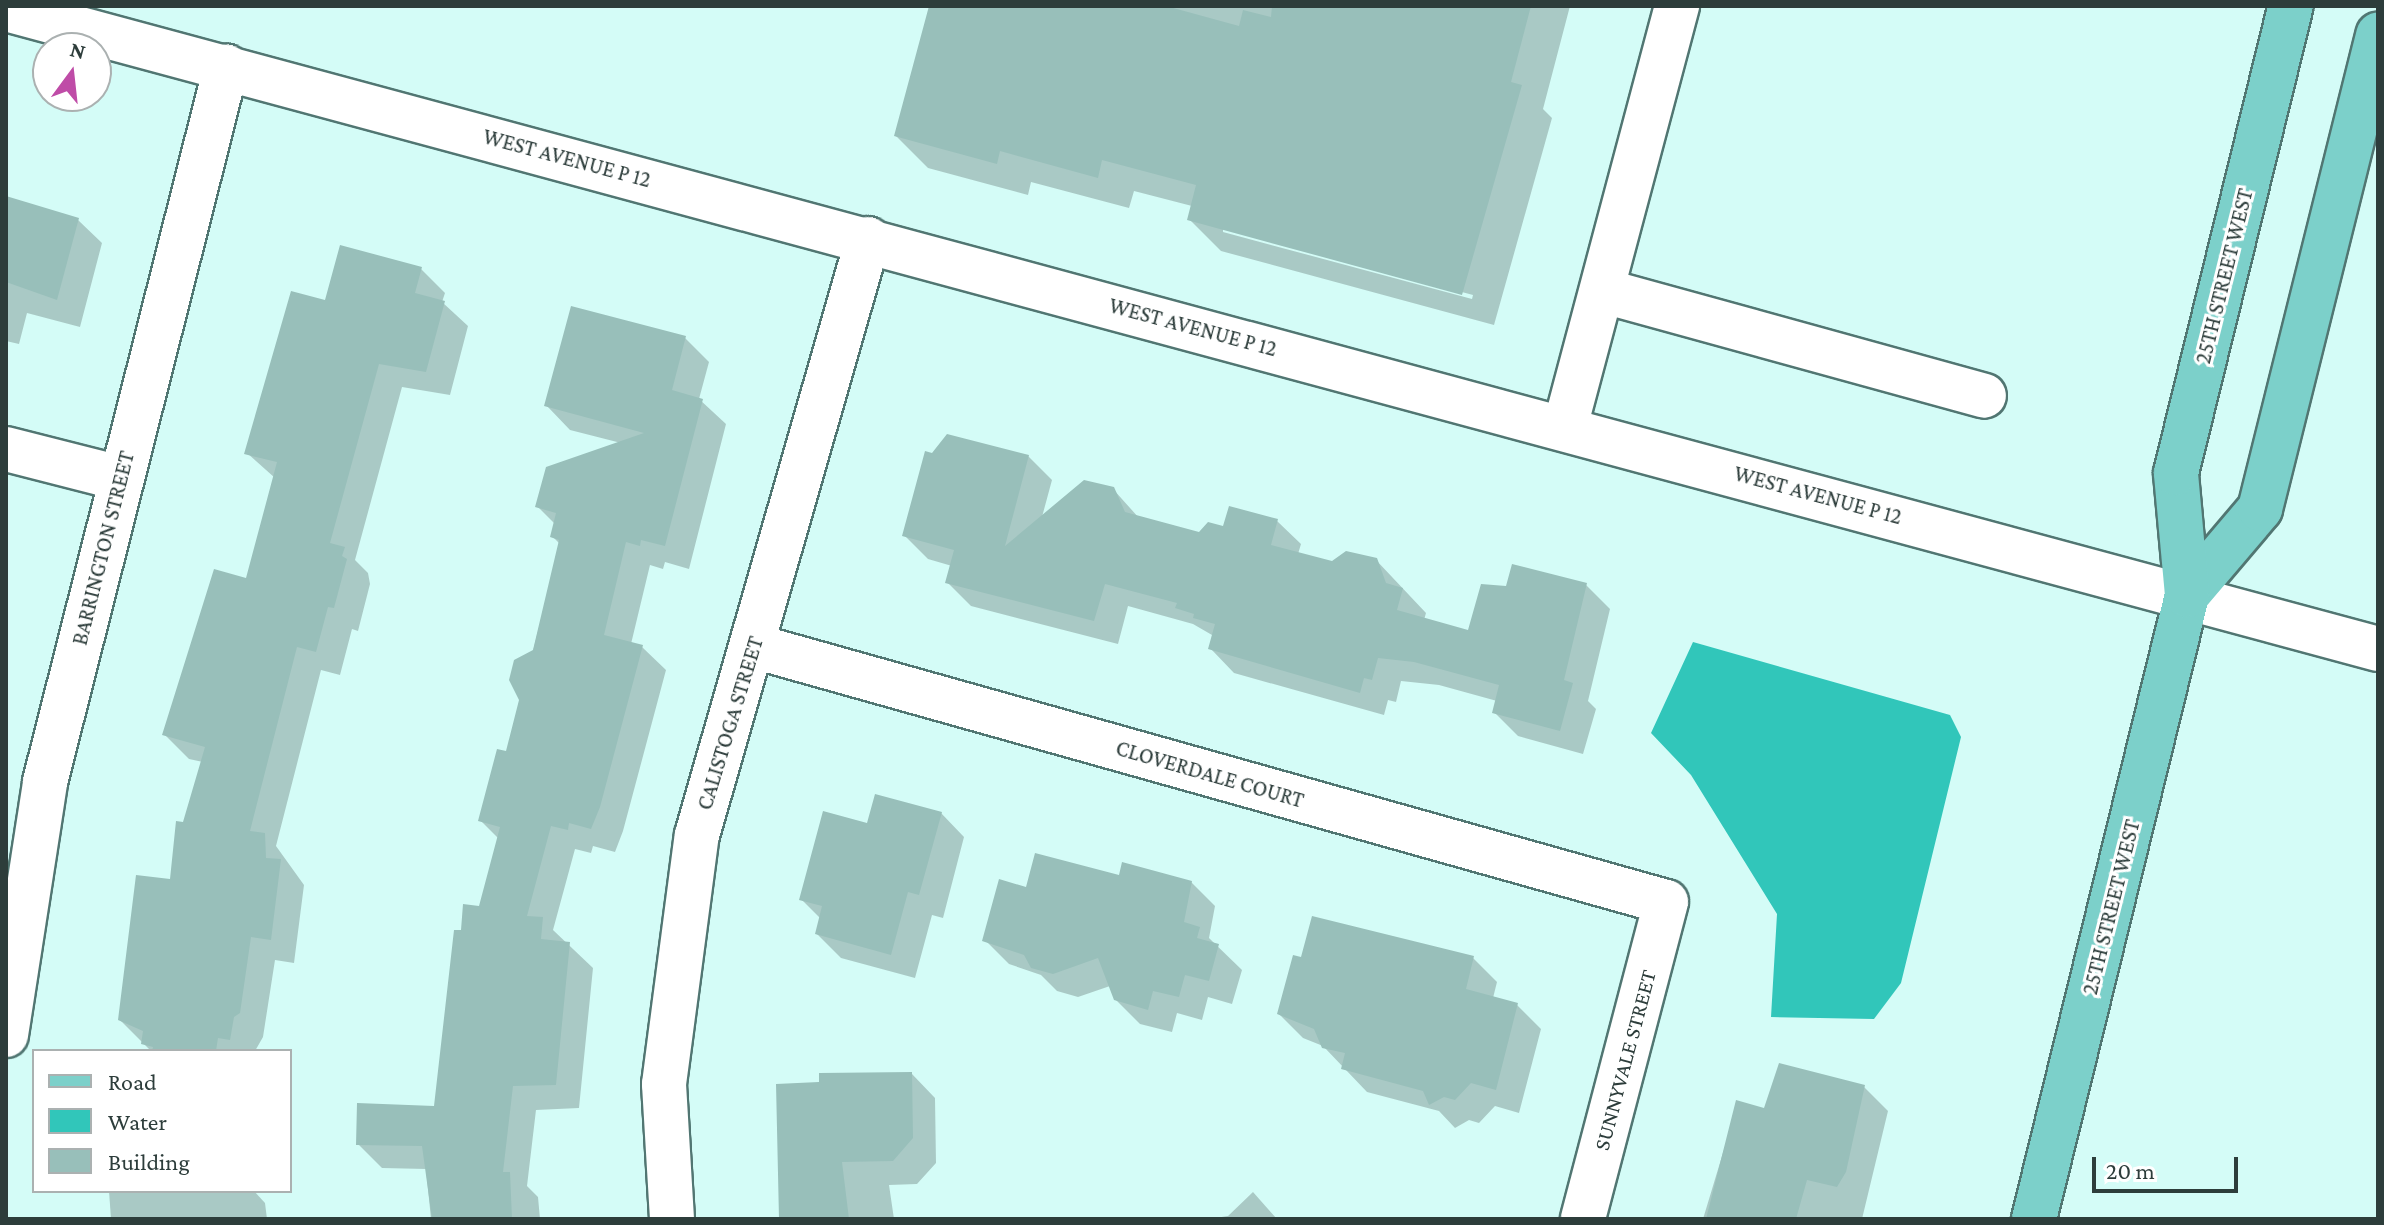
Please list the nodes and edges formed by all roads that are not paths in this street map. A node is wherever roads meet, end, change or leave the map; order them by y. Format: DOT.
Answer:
graph roads {
  1 [pos="1677,6"];
  2 [pos="2291,6"];
  3 [pos="6,9"];
  4 [pos="2378,34"];
  5 [pos="226,67"];
  6 [pos="868,239"];
  7 [pos="1604,291"];
  8 [pos="1984,396"];
  9 [pos="1565,427"];
  10 [pos="6,449"];
  11 [pos="120,478"];
  12 [pos="2187,595"];
  13 [pos="754,646"];
  14 [pos="2378,649"];
  15 [pos="1666,902"];
  16 [pos="6,1035"];
  17 [pos="672,1219"];
  18 [pos="1583,1219"];
  19 [pos="2034,1219"];
  1 -- 7 [label="street"];
  2 -- 12 [label="main road, 25TH STREET WEST"];
  3 -- 5 [label="street, WEST AVENUE P 12"];
  4 -- 12 [label="main road, 25TH STREET WEST"];
  5 -- 6 [label="street, WEST AVENUE P 12"];
  5 -- 11 [label="street, BARRINGTON STREET"];
  6 -- 9 [label="street, WEST AVENUE P 12"];
  6 -- 13 [label="street, CALISTOGA STREET"];
  7 -- 8 [label="street"];
  7 -- 9 [label="street"];
  9 -- 12 [label="street, WEST AVENUE P 12"];
  10 -- 11 [label="street"];
  11 -- 16 [label="street, BARRINGTON STREET"];
  12 -- 14 [label="street, WEST AVENUE P 12"];
  12 -- 19 [label="main road, 25TH STREET WEST"];
  13 -- 15 [label="street, CLOVERDALE COURT"];
  13 -- 17 [label="street, CALISTOGA STREET"];
  15 -- 18 [label="street, SUNNYVALE STREET"];
}
